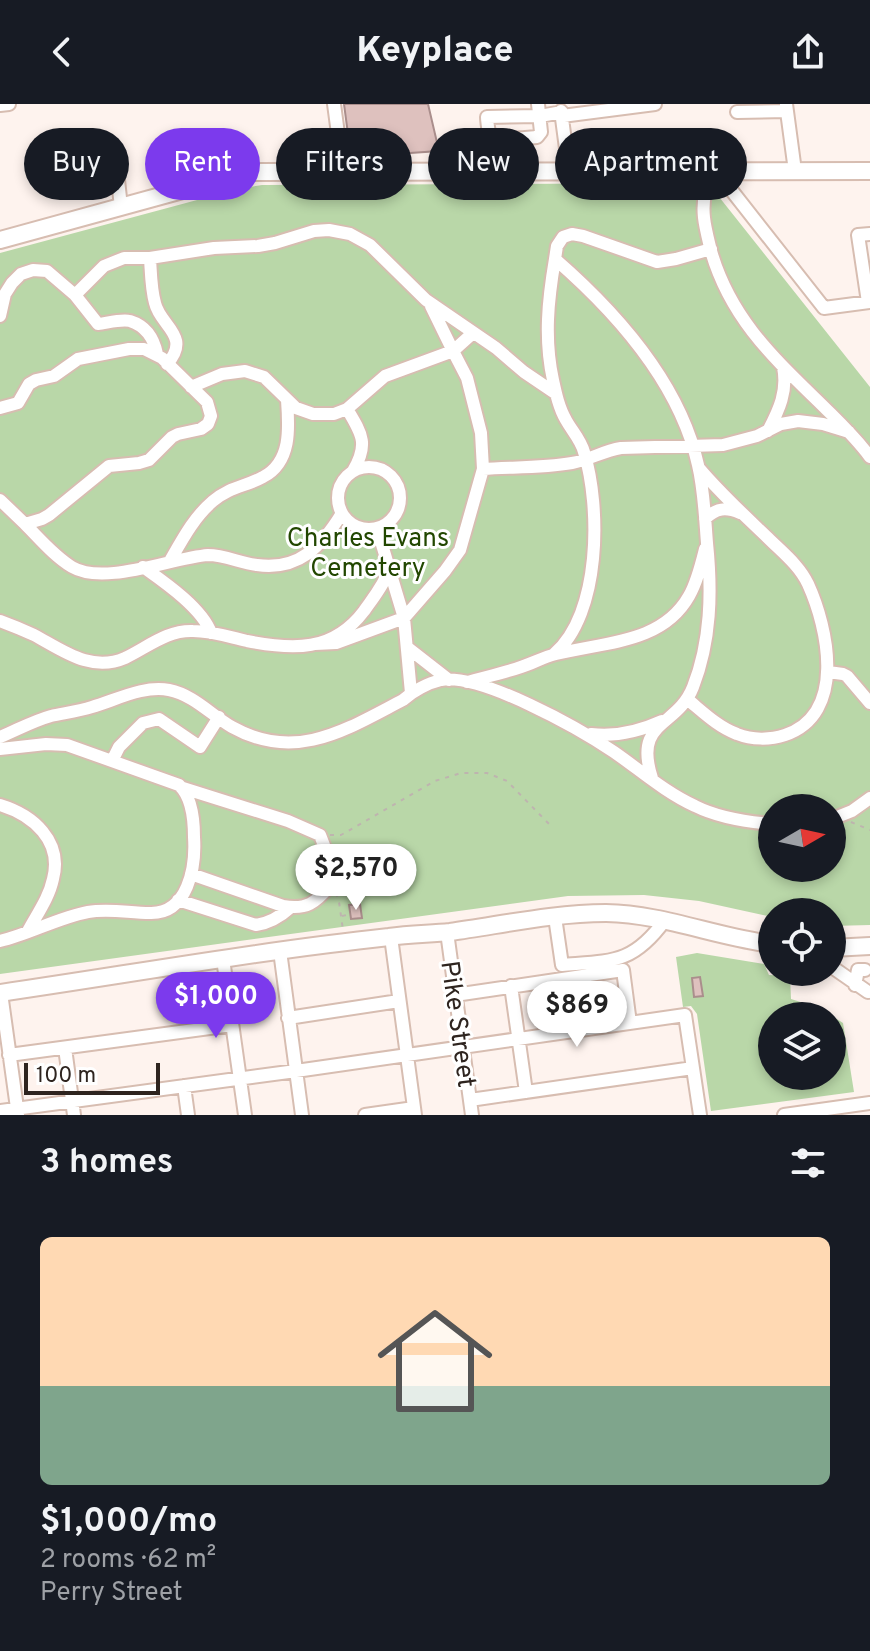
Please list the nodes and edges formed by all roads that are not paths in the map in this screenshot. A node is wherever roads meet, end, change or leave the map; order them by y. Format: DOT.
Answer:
graph roads {
  1 [pos="9,104"];
  2 [pos="334,104"];
  3 [pos="655,104"];
  4 [pos="0,105"];
  5 [pos="623,106"];
  6 [pos="786,108"];
  7 [pos="486,110"];
  8 [pos="539,110"];
  9 [pos="561,111"];
  10 [pos="737,112"];
  11 [pos="337,128"];
  12 [pos="412,171"];
  13 [pos="555,171"];
  14 [pos="795,171"];
  15 [pos="870,171"];
  16 [pos="276,172"];
  17 [pos="747,174"];
  18 [pos="120,200"];
  19 [pos="704,200"];
  20 [pos="739,200"];
  21 [pos="121,207"];
  22 [pos="870,234"];
  23 [pos="0,240"];
  24 [pos="711,249"];
  25 [pos="150,258"];
  26 [pos="555,259"];
  27 [pos="75,295"];
  28 [pos="869,302"];
  29 [pos="430,303"];
  30 [pos="0,316"];
  31 [pos="473,333"];
  32 [pos="453,351"];
  33 [pos="157,354"];
  34 [pos="167,364"];
  35 [pos="783,367"];
  36 [pos="191,387"];
  37 [pos="555,393"];
  38 [pos="287,400"];
  39 [pos="0,408"];
  40 [pos="347,409"];
  41 [pos="768,431"];
  42 [pos="849,432"];
  43 [pos="693,446"];
  44 [pos="870,457"];
  45 [pos="586,459"];
  46 [pos="699,468"];
  47 [pos="483,469"];
  48 [pos="353,471"];
  49 [pos="0,500"];
  50 [pos="342,513"];
  51 [pos="743,514"];
  52 [pos="705,519"];
  53 [pos="25,524"];
  54 [pos="377,528"];
  55 [pos="707,542"];
  56 [pos="170,561"];
  57 [pos="143,567"];
  58 [pos="389,570"];
  59 [pos="404,618"];
  60 [pos="0,621"];
  61 [pos="211,633"];
  62 [pos="315,644"];
  63 [pos="408,648"];
  64 [pos="554,654"];
  65 [pos="828,672"];
  66 [pos="449,680"];
  67 [pos="467,682"];
  68 [pos="411,693"];
  69 [pos="687,699"];
  70 [pos="870,703"];
  71 [pos="219,717"];
  72 [pos="665,719"];
  73 [pos="584,733"];
  74 [pos="0,737"];
  75 [pos="0,749"];
  76 [pos="112,761"];
  77 [pos="652,778"];
  78 [pos="183,788"];
  79 [pos="870,798"];
  80 [pos="0,805"];
  81 [pos="846,813"];
  82 [pos="758,822"];
  83 [pos="191,874"];
  84 [pos="178,900"];
  85 [pos="45,902"];
  86 [pos="291,907"];
  87 [pos="555,917"];
  88 [pos="55,920"];
  89 [pos="665,920"];
  90 [pos="28,931"];
  91 [pos="447,932"];
  92 [pos="391,937"];
  93 [pos="0,941"];
  94 [pos="758,942"];
  95 [pos="870,946"];
  96 [pos="846,947"];
  97 [pos="280,951"];
  98 [pos="223,959"];
  99 [pos="865,970"];
  100 [pos="846,978"];
  101 [pos="855,985"];
  102 [pos="511,986"];
  103 [pos="868,992"];
  104 [pos="0,993"];
  105 [pos="455,995"];
  106 [pos="399,1001"];
  107 [pos="288,1018"];
  108 [pos="630,1023"];
  109 [pos="232,1025"];
  110 [pos="518,1039"];
  111 [pos="463,1047"];
  112 [pos="65,1048"];
  113 [pos="407,1055"];
  114 [pos="6,1058"];
  115 [pos="693,1068"];
  116 [pos="296,1071"];
  117 [pos="240,1079"];
  118 [pos="184,1086"];
  119 [pos="526,1092"];
  120 [pos="470,1100"];
  121 [pos="72,1101"];
  122 [pos="870,1103"];
  123 [pos="0,1111"];
  124 [pos="17,1112"];
  125 [pos="415,1112"];
  126 [pos="74,1115"];
  127 [pos="188,1115"];
  128 [pos="245,1115"];
  129 [pos="302,1115"];
  130 [pos="365,1115"];
  131 [pos="472,1115"];
  132 [pos="700,1115"];
  133 [pos="784,1115"];
  1 -- 4 [label="street"];
  2 -- 11 [label="street"];
  3 -- 5 [label="street"];
  5 -- 9 [label="street"];
  6 -- 10 [label="street"];
  6 -- 14 [label="street"];
  7 -- 8 [label="street"];
  7 -- 8 [label="street"];
  8 -- 9 [label="street"];
  12 -- 13 [label="main road"];
  14 -- 15 [label="main road"];
  14 -- 17 [label="main road"];
  16 -- 21 [label="main road"];
  18 -- 21 [label="street"];
  19 -- 24 [label="street"];
  20 -- 28 [label="street"];
  21 -- 23 [label="main road"];
  22 -- 28 [label="street"];
  24 -- 26 [label="street"];
  24 -- 35 [label="street"];
  25 -- 27 [label="street"];
  25 -- 29 [label="street"];
  25 -- 34 [label="street"];
  26 -- 37 [label="street"];
  26 -- 43 [label="street"];
  27 -- 30 [label="street"];
  27 -- 33 [label="street"];
  29 -- 31 [label="street"];
  29 -- 32 [label="street"];
  31 -- 32 [label="street"];
  31 -- 37 [label="street"];
  32 -- 40 [label="street"];
  32 -- 47 [label="street"];
  33 -- 34 [label="street"];
  33 -- 39 [label="street"];
  34 -- 36 [label="street"];
  35 -- 41 [label="street"];
  35 -- 42 [label="street"];
  36 -- 38 [label="street"];
  36 -- 53 [label="street"];
  37 -- 45 [label="street"];
  38 -- 40 [label="street"];
  38 -- 56 [label="street"];
  40 -- 48 [label="street"];
  41 -- 42 [label="street"];
  41 -- 43 [label="street"];
  42 -- 44 [label="street"];
  43 -- 45 [label="street"];
  43 -- 46 [label="street"];
  45 -- 47 [label="street"];
  45 -- 64 [label="street"];
  46 -- 51 [label="street"];
  46 -- 52 [label="street"];
  47 -- 59 [label="street"];
  48 -- 50 [label="street"];
  48 -- 54 [label="street"];
  49 -- 53 [label="street"];
  50 -- 54 [label="street"];
  50 -- 56 [label="street"];
  51 -- 52 [label="street"];
  51 -- 65 [label="street"];
  52 -- 55 [label="street"];
  53 -- 57 [label="street"];
  54 -- 58 [label="street"];
  55 -- 64 [label="street"];
  55 -- 69 [label="street"];
  56 -- 57 [label="street"];
  57 -- 61 [label="street"];
  58 -- 59 [label="street"];
  58 -- 62 [label="street"];
  59 -- 62 [label="street"];
  59 -- 63 [label="street"];
  60 -- 61 [label="street"];
  61 -- 62 [label="street"];
  63 -- 66 [label="street"];
  63 -- 68 [label="street"];
  64 -- 67 [label="street"];
  65 -- 69 [label="street"];
  65 -- 70 [label="street"];
  66 -- 67 [label="street"];
  66 -- 68 [label="street"];
  67 -- 73 [label="street"];
  68 -- 71 [label="street"];
  69 -- 72 [label="street"];
  71 -- 74 [label="street"];
  71 -- 76 [label="street"];
  72 -- 73 [label="street"];
  72 -- 77 [label="street"];
  73 -- 77 [label="street"];
  75 -- 76 [label="street"];
  76 -- 78 [label="street"];
  77 -- 82 [label="street"];
  78 -- 83 [label="street"];
  78 -- 86 [label="street"];
  79 -- 81 [label="street"];
  80 -- 85 [label="street"];
  83 -- 84 [label="street"];
  83 -- 86 [label="street"];
  84 -- 86 [label="street"];
  84 -- 88 [label="street"];
  85 -- 88 [label="street"];
  85 -- 90 [label="street"];
  87 -- 89 [label="main road"];
  87 -- 89 [label="street"];
  87 -- 91 [label="main road"];
  88 -- 90 [label="street"];
  89 -- 94 [label="main road"];
  90 -- 93 [label="street"];
  91 -- 92 [label="main road"];
  91 -- 105 [label="street, Pike Street"];
  92 -- 97 [label="main road"];
  92 -- 106 [label="street"];
  95 -- 96 [label="main road"];
  97 -- 98 [label="main road"];
  97 -- 107 [label="street"];
  98 -- 104 [label="main road"];
  98 -- 109 [label="street"];
  99 -- 101 [label="street"];
  100 -- 101 [label="street"];
  101 -- 103 [label="street"];
  102 -- 105 [label="street"];
  102 -- 108 [label="street"];
  102 -- 110 [label="street"];
  104 -- 114 [label="street"];
  105 -- 111 [label="street, Pike Street"];
  106 -- 107 [label="street"];
  106 -- 113 [label="street"];
  107 -- 116 [label="street"];
  108 -- 110 [label="street"];
  108 -- 115 [label="street"];
  109 -- 112 [label="street"];
  109 -- 117 [label="street"];
  110 -- 111 [label="street"];
  110 -- 119 [label="street"];
  111 -- 113 [label="street"];
  111 -- 120 [label="street, Pike Street"];
  112 -- 114 [label="street"];
  112 -- 121 [label="street"];
  113 -- 116 [label="street"];
  113 -- 125 [label="street"];
  114 -- 124 [label="street"];
  115 -- 119 [label="street"];
  115 -- 132 [label="street"];
  116 -- 117 [label="street"];
  116 -- 129 [label="street"];
  117 -- 118 [label="street"];
  117 -- 128 [label="street"];
  118 -- 121 [label="street"];
  118 -- 127 [label="street"];
  119 -- 120 [label="street"];
  120 -- 131 [label="street, Pike Street"];
  121 -- 124 [label="street"];
  121 -- 126 [label="street"];
  122 -- 133 [label="street"];
  123 -- 124 [label="street"];
  125 -- 130 [label="street"];
}
